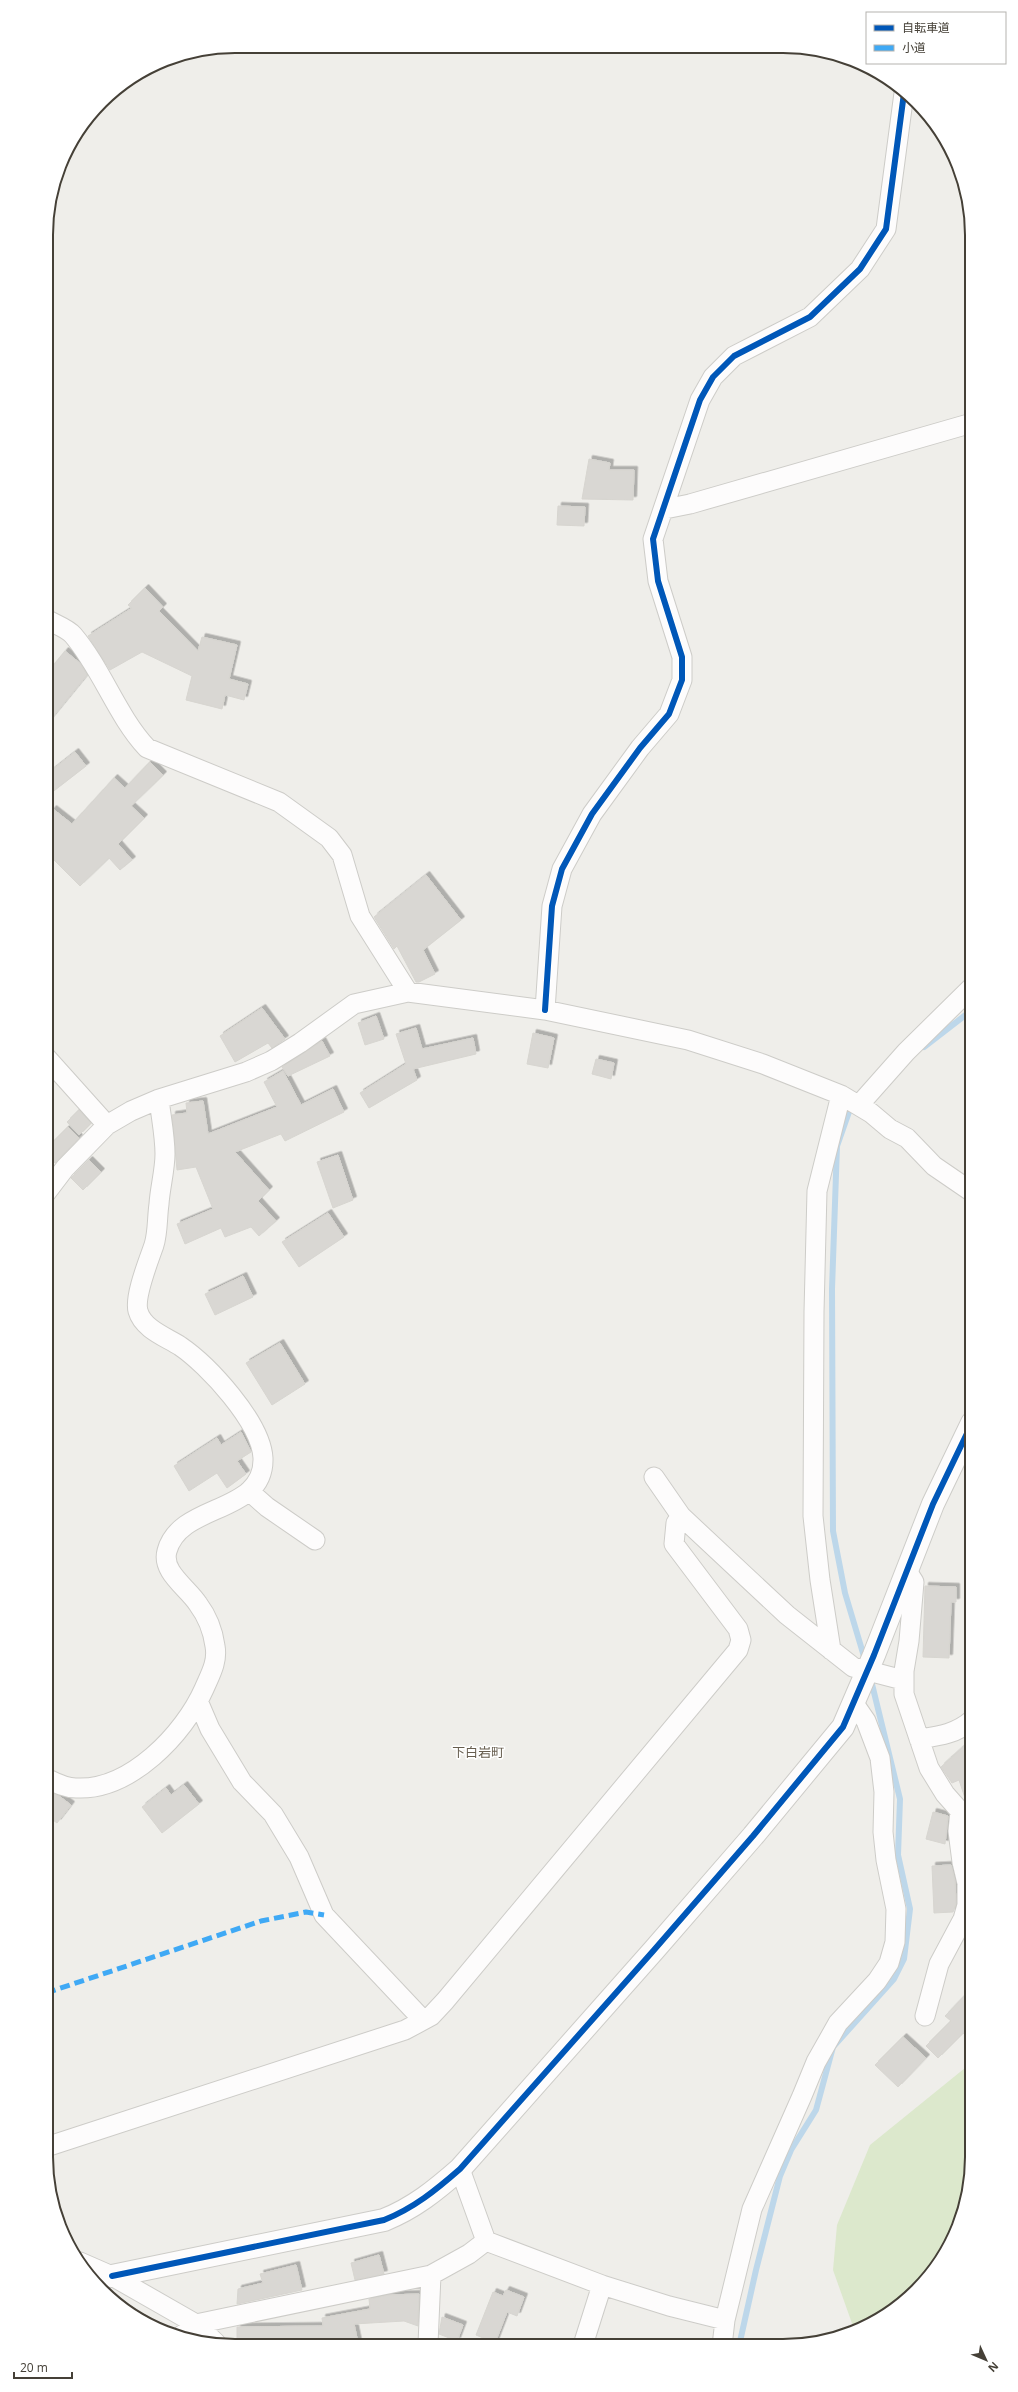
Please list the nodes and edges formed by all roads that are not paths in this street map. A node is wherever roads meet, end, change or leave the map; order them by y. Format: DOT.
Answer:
graph roads {
  1 [pos="903,98"];
  2 [pos="965,425"];
  3 [pos="665,508"];
  4 [pos="53,623"];
  5 [pos="408,992"];
  6 [pos="965,994"];
  7 [pos="545,1010"];
  8 [pos="53,1065"];
  9 [pos="841,1095"];
  10 [pos="159,1099"];
  11 [pos="859,1105"];
  12 [pos="107,1125"];
  13 [pos="53,1184"];
  14 [pos="965,1187"];
  15 [pos="965,1438"];
  16 [pos="654,1477"];
  17 [pos="249,1491"];
  18 [pos="681,1516"];
  19 [pos="315,1540"];
  20 [pos="907,1571"];
  21 [pos="831,1650"];
  22 [pos="867,1672"];
  23 [pos="903,1680"];
  24 [pos="198,1701"];
  25 [pos="853,1702"];
  26 [pos="965,1726"];
  27 [pos="919,1739"];
  28 [pos="53,1781"];
  29 [pos="965,1871"];
  30 [pos="965,1912"];
  31 [pos="925,2016"];
  32 [pos="423,2020"];
  33 [pos="53,2145"];
  34 [pos="460,2169"];
  35 [pos="486,2241"];
  36 [pos="90,2266"];
  37 [pos="431,2275"];
  38 [pos="112,2276"];
  39 [pos="602,2284"];
  40 [pos="725,2320"];
  41 [pos="196,2324"];
  42 [pos="186,2332"];
  43 [pos="210,2337"];
  44 [pos="428,2339"];
  45 [pos="585,2339"];
  46 [pos="723,2339"];
  1 -- 3 [label="street"];
  2 -- 3 [label="street"];
  3 -- 7 [label="street"];
  4 -- 5 [label="street"];
  5 -- 7 [label="street"];
  5 -- 10 [label="street"];
  6 -- 11 [label="street"];
  7 -- 9 [label="street"];
  8 -- 12 [label="street"];
  9 -- 11 [label="street"];
  9 -- 21 [label="street"];
  10 -- 12 [label="street"];
  10 -- 17 [label="street"];
  11 -- 14 [label="street"];
  12 -- 13 [label="street"];
  15 -- 20 [label="street"];
  16 -- 18 [label="street"];
  17 -- 19 [label="street"];
  17 -- 24 [label="street"];
  18 -- 21 [label="street"];
  18 -- 32 [label="street"];
  20 -- 22 [label="street"];
  20 -- 23 [label="street"];
  21 -- 22 [label="street"];
  22 -- 23 [label="street"];
  22 -- 25 [label="street"];
  23 -- 27 [label="street"];
  24 -- 28 [label="street"];
  24 -- 32 [label="street"];
  25 -- 34 [label="street"];
  25 -- 40 [label="street"];
  26 -- 27 [label="street"];
  27 -- 29 [label="street"];
  30 -- 31 [label="street"];
  32 -- 33 [label="street"];
  34 -- 35 [label="street"];
  34 -- 38 [label="street"];
  35 -- 37 [label="street"];
  35 -- 39 [label="street"];
  36 -- 38 [label="street"];
  37 -- 41 [label="street"];
  37 -- 44 [label="street"];
  38 -- 41 [label="street"];
  39 -- 40 [label="street"];
  39 -- 45 [label="street"];
  40 -- 46 [label="street"];
  41 -- 42 [label="street"];
  41 -- 43 [label="street"];
}
